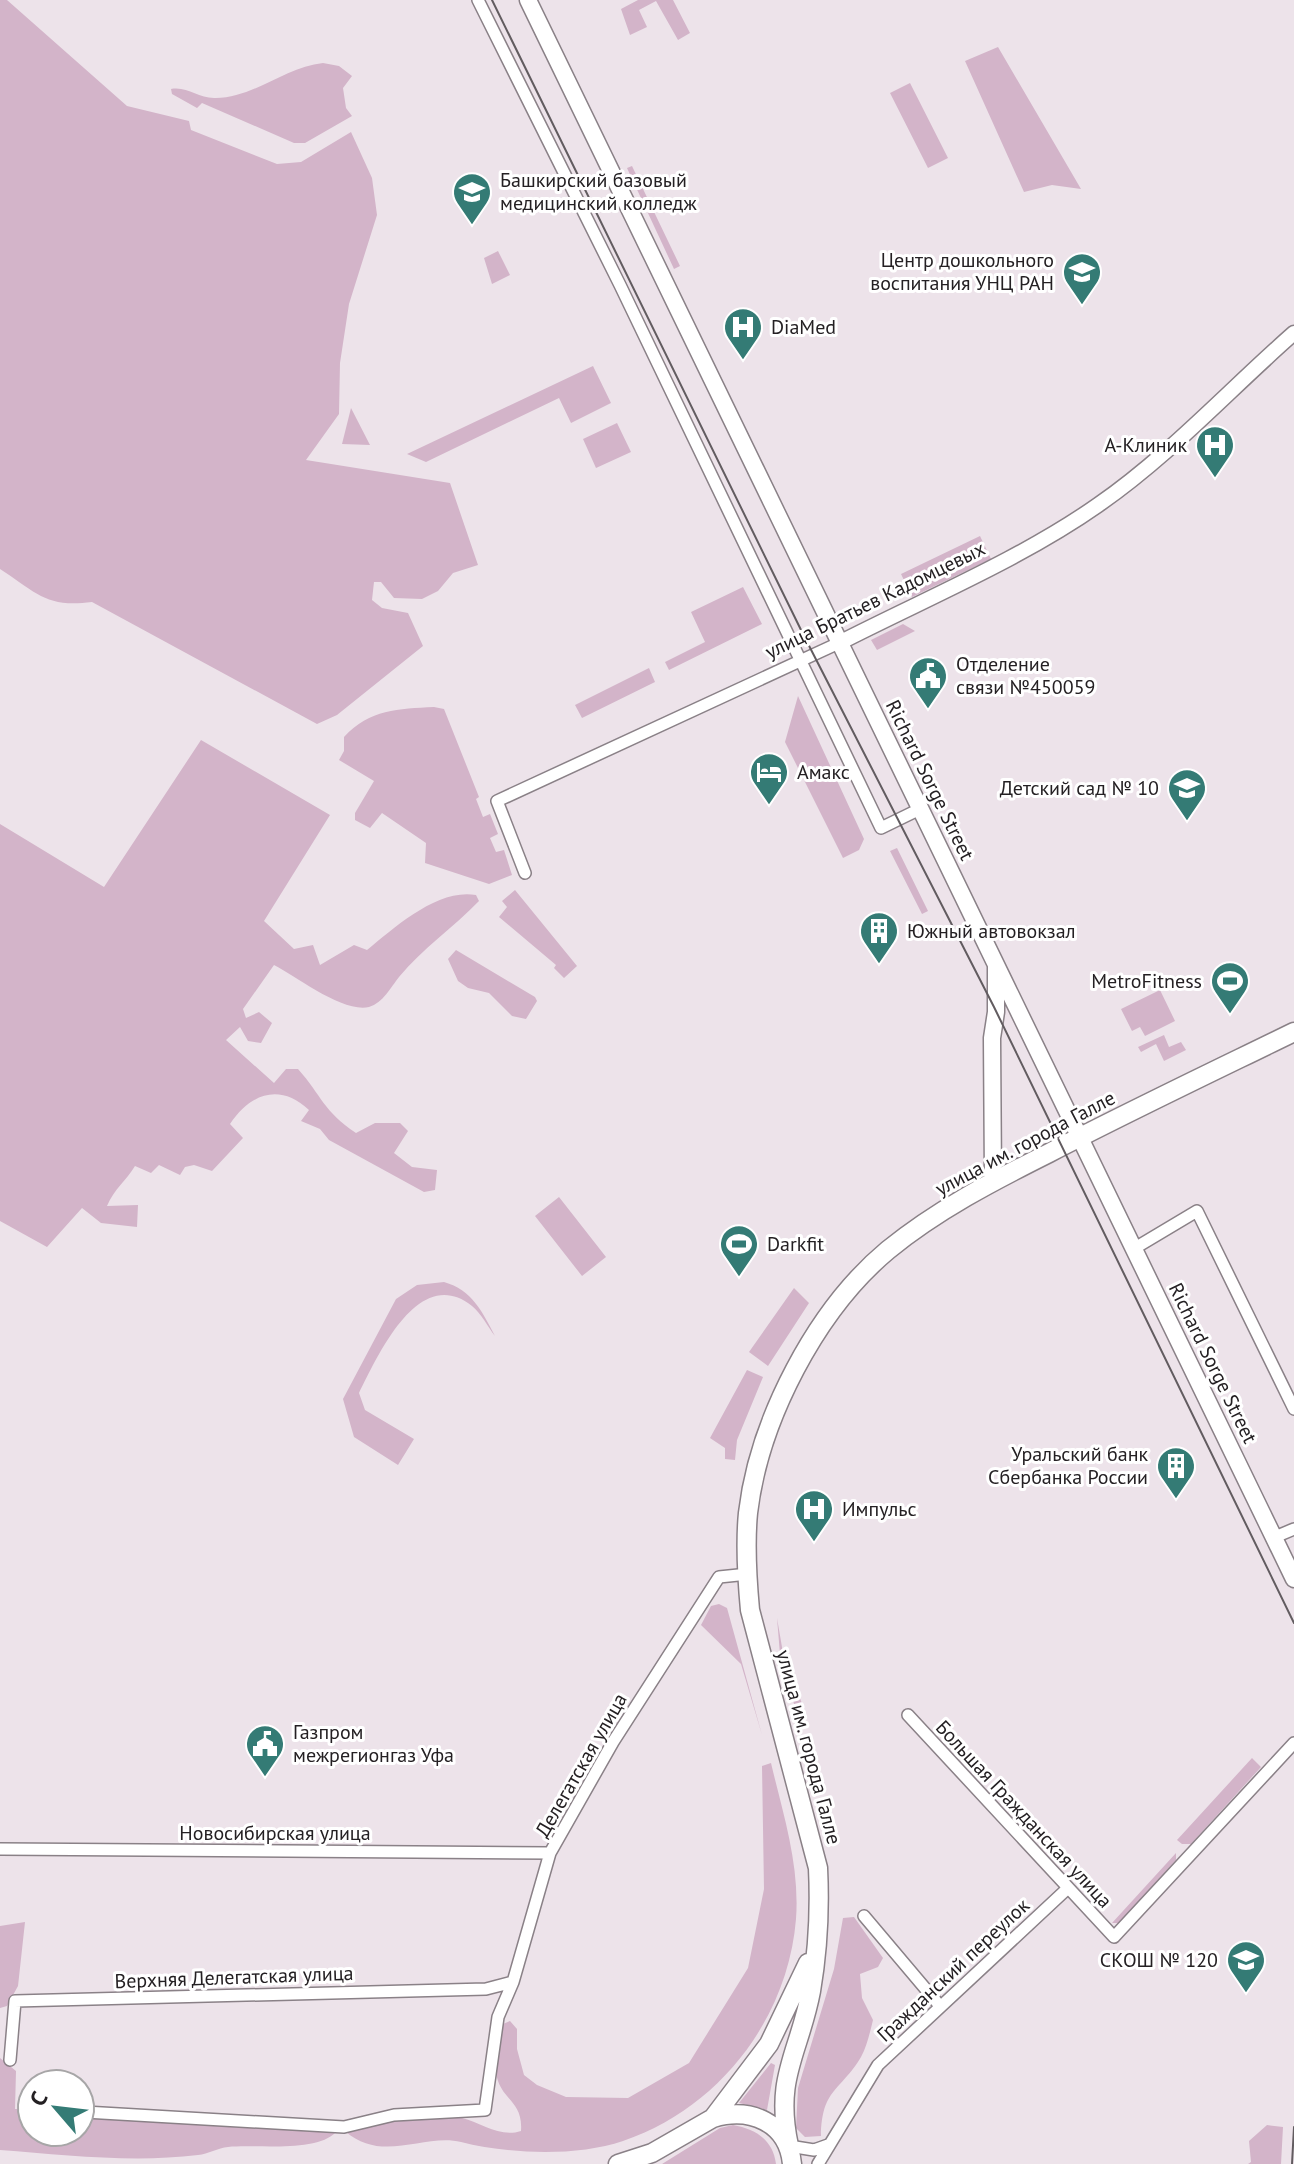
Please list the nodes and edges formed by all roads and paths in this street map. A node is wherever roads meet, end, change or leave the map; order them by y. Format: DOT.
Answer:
graph roads {
  1 [pos="478,0"];
  2 [pos="528,0"];
  3 [pos="1294,333"];
  4 [pos="841,642"];
  5 [pos="802,660"];
  6 [pos="922,808"];
  7 [pos="525,873"];
  8 [pos="996,962"];
  9 [pos="1294,1032"];
  10 [pos="1080,1135"];
  11 [pos="993,1181"];
  12 [pos="1135,1248"];
  13 [pos="1294,1409"];
  14 [pos="1294,1529"];
  15 [pos="1275,1537"];
  16 [pos="748,1574"];
  17 [pos="1294,1579"];
  18 [pos="908,1715"];
  19 [pos="1294,1743"];
  20 [pos="0,1849"];
  21 [pos="550,1853"];
  22 [pos="1068,1888"];
  23 [pos="864,1916"];
  24 [pos="817,1942"];
  25 [pos="513,1982"];
  26 [pos="940,2006"];
  27 [pos="10,2060"];
  28 [pos="96,2113"];
  29 [pos="713,2118"];
  30 [pos="828,2144"];
  31 [pos="790,2155"];
  32 [pos="618,2164"];
  33 [pos="818,2164"];
  1 -- 5 [label="street"];
  2 -- 4 [label="main road, Richard Sorge Street"];
  3 -- 4 [label="street, улица Братьев Кадомцевых"];
  4 -- 5 [label="street, улица Братьев Кадомцевых"];
  4 -- 6 [label="main road, Richard Sorge Street"];
  5 -- 6 [label="street"];
  5 -- 7 [label="street, улица Братьев Кадомцевых"];
  6 -- 8 [label="main road, Richard Sorge Street"];
  8 -- 10 [label="main road, Richard Sorge Street"];
  8 -- 11 [label="main road"];
  9 -- 10 [label="main road, улица им. города Галле"];
  10 -- 11 [label="main road, улица им. города Галле"];
  10 -- 12 [label="main road, Richard Sorge Street"];
  11 -- 16 [label="main road, улица им. города Галле"];
  12 -- 13 [label="street"];
  12 -- 15 [label="main road, Richard Sorge Street"];
  14 -- 15 [label="street"];
  15 -- 17 [label="main road, Richard Sorge Street"];
  16 -- 21 [label="street, Делегатская улица"];
  16 -- 24 [label="main road, улица им. города Галле"];
  18 -- 22 [label="street, Большая Гражданская улица"];
  19 -- 22 [label="street, Большая Гражданская улица"];
  20 -- 21 [label="street, Новосибирская улица"];
  21 -- 25 [label="street, Делегатская улица"];
  22 -- 26 [label="street, Гражданский переулок"];
  23 -- 26 [label="street"];
  24 -- 29 [label="main road, улица им. города Галле"];
  24 -- 31 [label="main road, улица им. города Галле"];
  25 -- 27 [label="street, Верхняя Делегатская улица"];
  25 -- 28 [label="street, Делегатская улица"];
  26 -- 30 [label="street, Гражданский переулок"];
  29 -- 31 [label="main road"];
  29 -- 32 [label="main road, улица им. города Галле"];
  30 -- 31 [label="street"];
  30 -- 33 [label="street, Гражданский переулок"];
}
